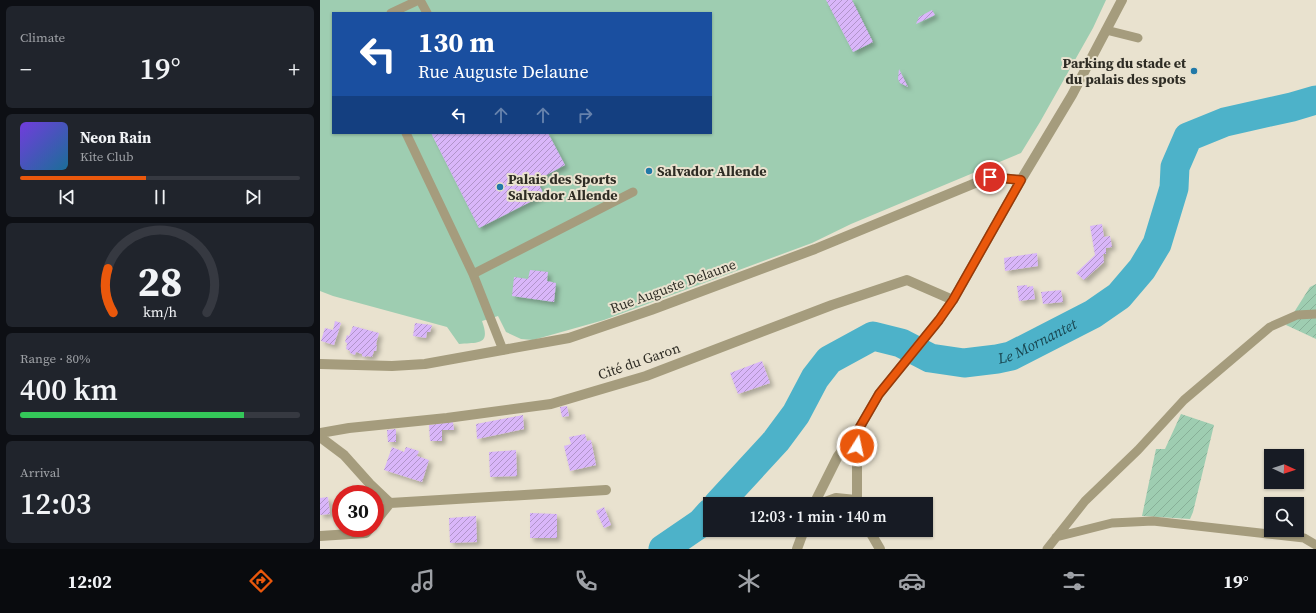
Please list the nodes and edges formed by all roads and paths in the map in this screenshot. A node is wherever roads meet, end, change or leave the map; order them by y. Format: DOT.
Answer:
graph roads {
  1 [pos="419,0"];
  2 [pos="1122,0"];
  3 [pos="393,12"];
  4 [pos="426,12"];
  5 [pos="1106,30"];
  6 [pos="1138,38"];
  7 [pos="406,134"];
  8 [pos="1021,180"];
  9 [pos="633,192"];
  10 [pos="473,274"];
  11 [pos="953,300"];
  12 [pos="1316,314"];
  13 [pos="503,350"];
  14 [pos="320,364"];
  15 [pos="857,432"];
  16 [pos="320,433"];
  17 [pos="320,437"];
  18 [pos="606,490"];
  19 [pos="818,497"];
  20 [pos="857,497"];
  21 [pos="390,503"];
  22 [pos="384,511"];
  23 [pos="332,535"];
  24 [pos="320,536"];
  25 [pos="1056,536"];
  26 [pos="801,537"];
  27 [pos="873,537"];
  28 [pos="1316,545"];
  29 [pos="797,549"];
  30 [pos="880,549"];
  31 [pos="1047,549"];
  1 -- 3 [label="lane"];
  1 -- 4 [label="lane"];
  2 -- 5 [label="street"];
  5 -- 6 [label="lane"];
  5 -- 8 [label="street"];
  7 -- 10 [label="lane"];
  8 -- 11 [label="street"];
  8 -- 13 [label="street, Rue Auguste Delaune"];
  9 -- 10 [label="lane"];
  10 -- 13 [label="lane"];
  11 -- 15 [label="street"];
  11 -- 16 [label="street, Cité du Garon"];
  12 -- 25 [label="lane"];
  13 -- 14 [label="street, Rue Auguste Delaune"];
  15 -- 19 [label="street"];
  15 -- 20 [label="street"];
  17 -- 21 [label="street"];
  18 -- 21 [label="street"];
  21 -- 22 [label="street"];
  23 -- 24 [label="street"];
  25 -- 28 [label="lane"];
  25 -- 31 [label="lane"];
  26 -- 29 [label="street"];
  27 -- 30 [label="street"];
}
